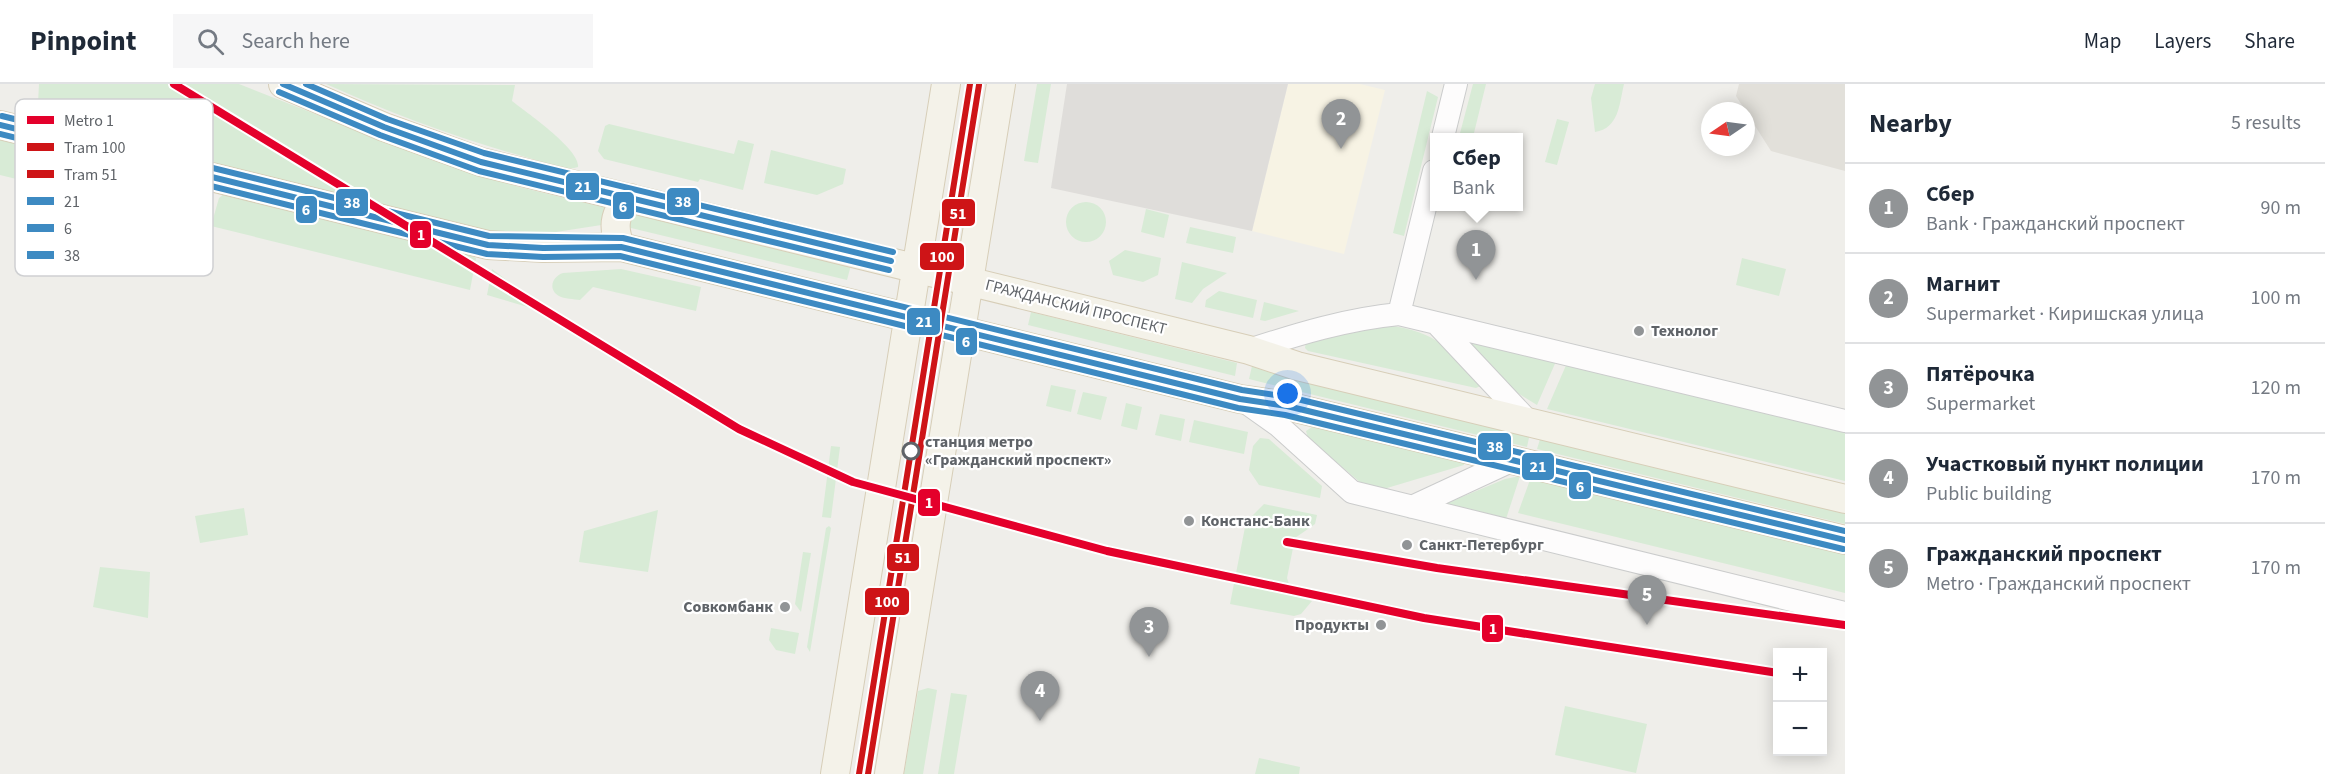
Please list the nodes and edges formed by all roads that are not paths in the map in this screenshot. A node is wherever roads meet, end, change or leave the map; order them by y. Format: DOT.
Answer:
graph roads {
  1 [pos="283,84"];
  2 [pos="946,84"];
  3 [pos="1001,84"];
  4 [pos="1456,84"];
  5 [pos="0,125"];
  6 [pos="15,129"];
  7 [pos="1444,133"];
  8 [pos="213,177"];
  9 [pos="1430,187"];
  10 [pos="630,198"];
  11 [pos="621,247"];
  12 [pos="916,267"];
  13 [pos="969,280"];
  14 [pos="1399,314"];
  15 [pos="909,316"];
  16 [pos="1437,324"];
  17 [pos="961,329"];
  18 [pos="1249,350"];
  19 [pos="1240,399"];
  20 [pos="1845,421"];
  21 [pos="1529,422"];
  22 [pos="1513,460"];
  23 [pos="1845,499"];
  24 [pos="1412,507"];
  25 [pos="1845,540"];
  26 [pos="1845,613"];
  27 [pos="835,774"];
  28 [pos="889,774"];
  1 -- 10 [label="main road, ГРАЖДАНСКИЙ ПРОСПЕКТ"];
  2 -- 12 [label="main road"];
  3 -- 13 [label="main road"];
  4 -- 7 [label="street"];
  5 -- 6 [label="main road"];
  8 -- 11 [label="main road"];
  9 -- 14 [label="street"];
  10 -- 11 [label="main road"];
  10 -- 12 [label="main road, ГРАЖДАНСКИЙ ПРОСПЕКТ"];
  11 -- 15 [label="main road"];
  12 -- 13 [label="main road, ГРАЖДАНСКИЙ ПРОСПЕКТ"];
  12 -- 15 [label="main road"];
  13 -- 17 [label="main road"];
  13 -- 18 [label="main road, ГРАЖДАНСКИЙ ПРОСПЕКТ"];
  14 -- 16 [label="street"];
  14 -- 18 [label="street"];
  15 -- 17 [label="main road"];
  15 -- 27 [label="main road"];
  16 -- 20 [label="street"];
  16 -- 21 [label="street"];
  17 -- 19 [label="main road"];
  17 -- 28 [label="main road"];
  18 -- 21 [label="main road, ГРАЖДАНСКИЙ ПРОСПЕКТ"];
  19 -- 22 [label="main road"];
  19 -- 24 [label="street"];
  21 -- 23 [label="main road, ГРАЖДАНСКИЙ ПРОСПЕКТ"];
  22 -- 24 [label="street"];
  22 -- 25 [label="main road"];
  24 -- 26 [label="street"];
}
